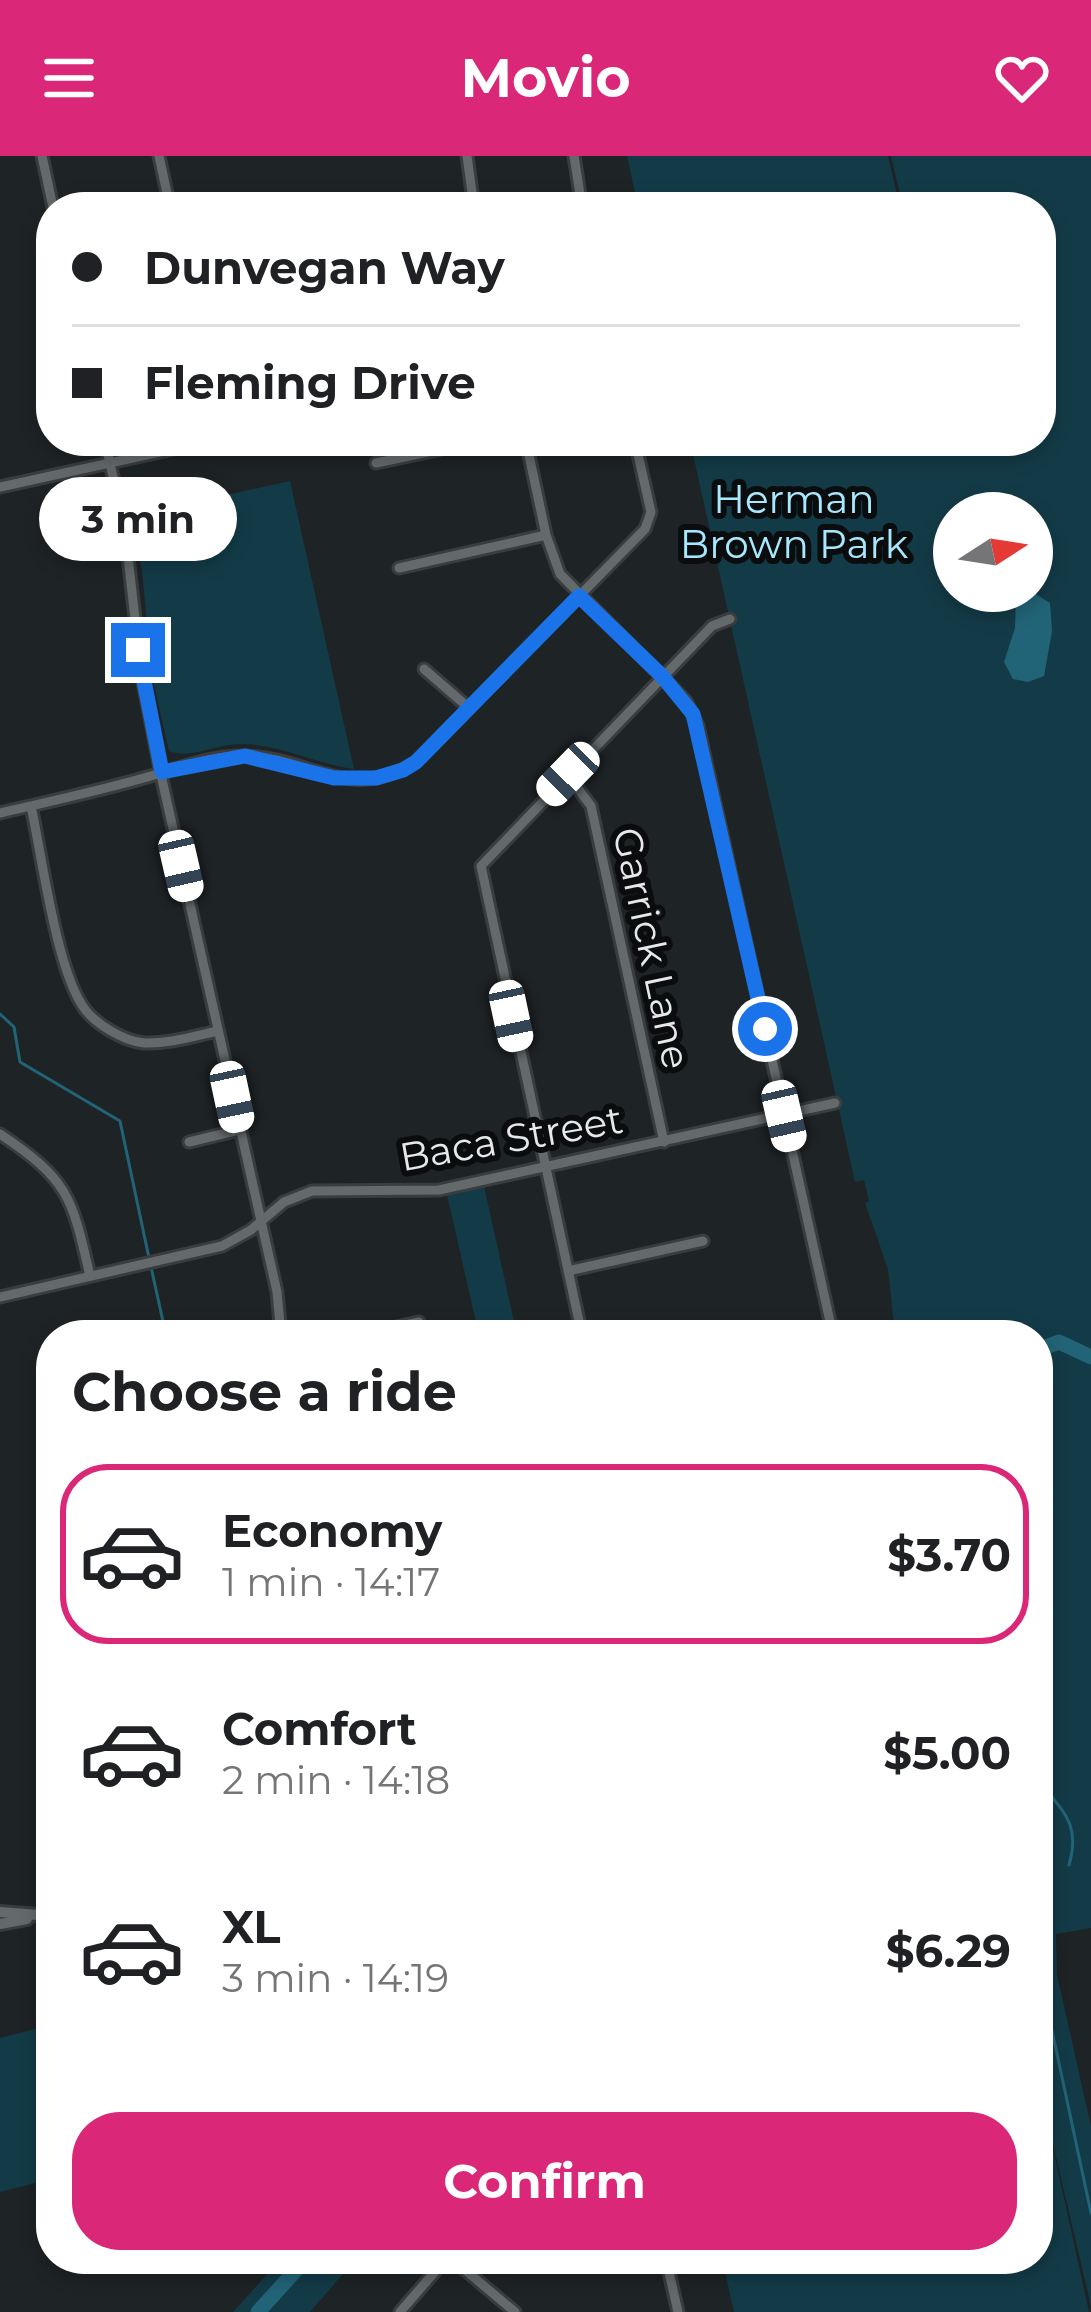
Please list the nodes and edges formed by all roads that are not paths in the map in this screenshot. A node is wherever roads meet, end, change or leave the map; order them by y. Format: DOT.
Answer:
graph roads {
  1 [pos="41,156"];
  2 [pos="159,156"];
  3 [pos="467,156"];
  4 [pos="574,156"];
  5 [pos="49,192"];
  6 [pos="167,192"];
  7 [pos="472,192"];
  8 [pos="580,192"];
  9 [pos="108,456"];
  10 [pos="142,456"];
  11 [pos="409,456"];
  12 [pos="529,456"];
  13 [pos="638,456"];
  14 [pos="110,463"];
  15 [pos="376,463"];
  16 [pos="0,487"];
  17 [pos="546,535"];
  18 [pos="399,568"];
  19 [pos="579,596"];
  20 [pos="730,619"];
  21 [pos="424,669"];
  22 [pos="662,676"];
  23 [pos="469,708"];
  24 [pos="162,772"];
  25 [pos="568,774"];
  26 [pos="32,806"];
  27 [pos="0,813"];
  28 [pos="218,1031"];
  29 [pos="835,1103"];
  30 [pos="784,1116"];
  31 [pos="239,1130"];
  32 [pos="0,1134"];
  33 [pos="189,1142"];
  34 [pos="664,1142"];
  35 [pos="545,1167"];
  36 [pos="261,1221"];
  37 [pos="703,1241"];
  38 [pos="568,1271"];
  39 [pos="90,1276"];
  40 [pos="0,1297"];
  41 [pos="280,1320"];
  42 [pos="579,1320"];
  43 [pos="830,1320"];
  44 [pos="0,1912"];
  45 [pos="36,1915"];
  46 [pos="36,1918"];
  47 [pos="0,1924"];
  48 [pos="435,2274"];
  49 [pos="468,2274"];
  50 [pos="669,2274"];
  51 [pos="400,2312"];
  52 [pos="515,2312"];
  53 [pos="677,2312"];
  1 -- 5 [label="street"];
  2 -- 6 [label="street"];
  3 -- 7 [label="street"];
  4 -- 8 [label="street"];
  9 -- 14 [label="street"];
  10 -- 14 [label="street"];
  11 -- 15 [label="street"];
  12 -- 17 [label="street"];
  13 -- 19 [label="street"];
  14 -- 16 [label="street"];
  14 -- 24 [label="street"];
  17 -- 18 [label="street"];
  17 -- 19 [label="street"];
  19 -- 22 [label="street"];
  19 -- 23 [label="street"];
  20 -- 22 [label="street"];
  21 -- 23 [label="street"];
  22 -- 25 [label="street"];
  22 -- 30 [label="street"];
  23 -- 24 [label="street"];
  24 -- 26 [label="street"];
  24 -- 28 [label="street"];
  25 -- 34 [label="street, Garrick Lane"];
  25 -- 35 [label="street"];
  26 -- 27 [label="street"];
  26 -- 28 [label="street"];
  28 -- 31 [label="street"];
  29 -- 30 [label="street, Baca Street"];
  30 -- 34 [label="street, Baca Street"];
  30 -- 43 [label="street"];
  31 -- 33 [label="street"];
  31 -- 36 [label="street"];
  32 -- 39 [label="street"];
  34 -- 35 [label="street, Baca Street"];
  35 -- 36 [label="street, Baca Street"];
  35 -- 38 [label="street"];
  36 -- 39 [label="street, Baca Street"];
  36 -- 41 [label="street"];
  37 -- 38 [label="street"];
  38 -- 42 [label="street"];
  39 -- 40 [label="street, Baca Street"];
  44 -- 45 [label="street"];
  46 -- 47 [label="street"];
  48 -- 51 [label="street"];
  49 -- 52 [label="street"];
  50 -- 53 [label="street"];
}
